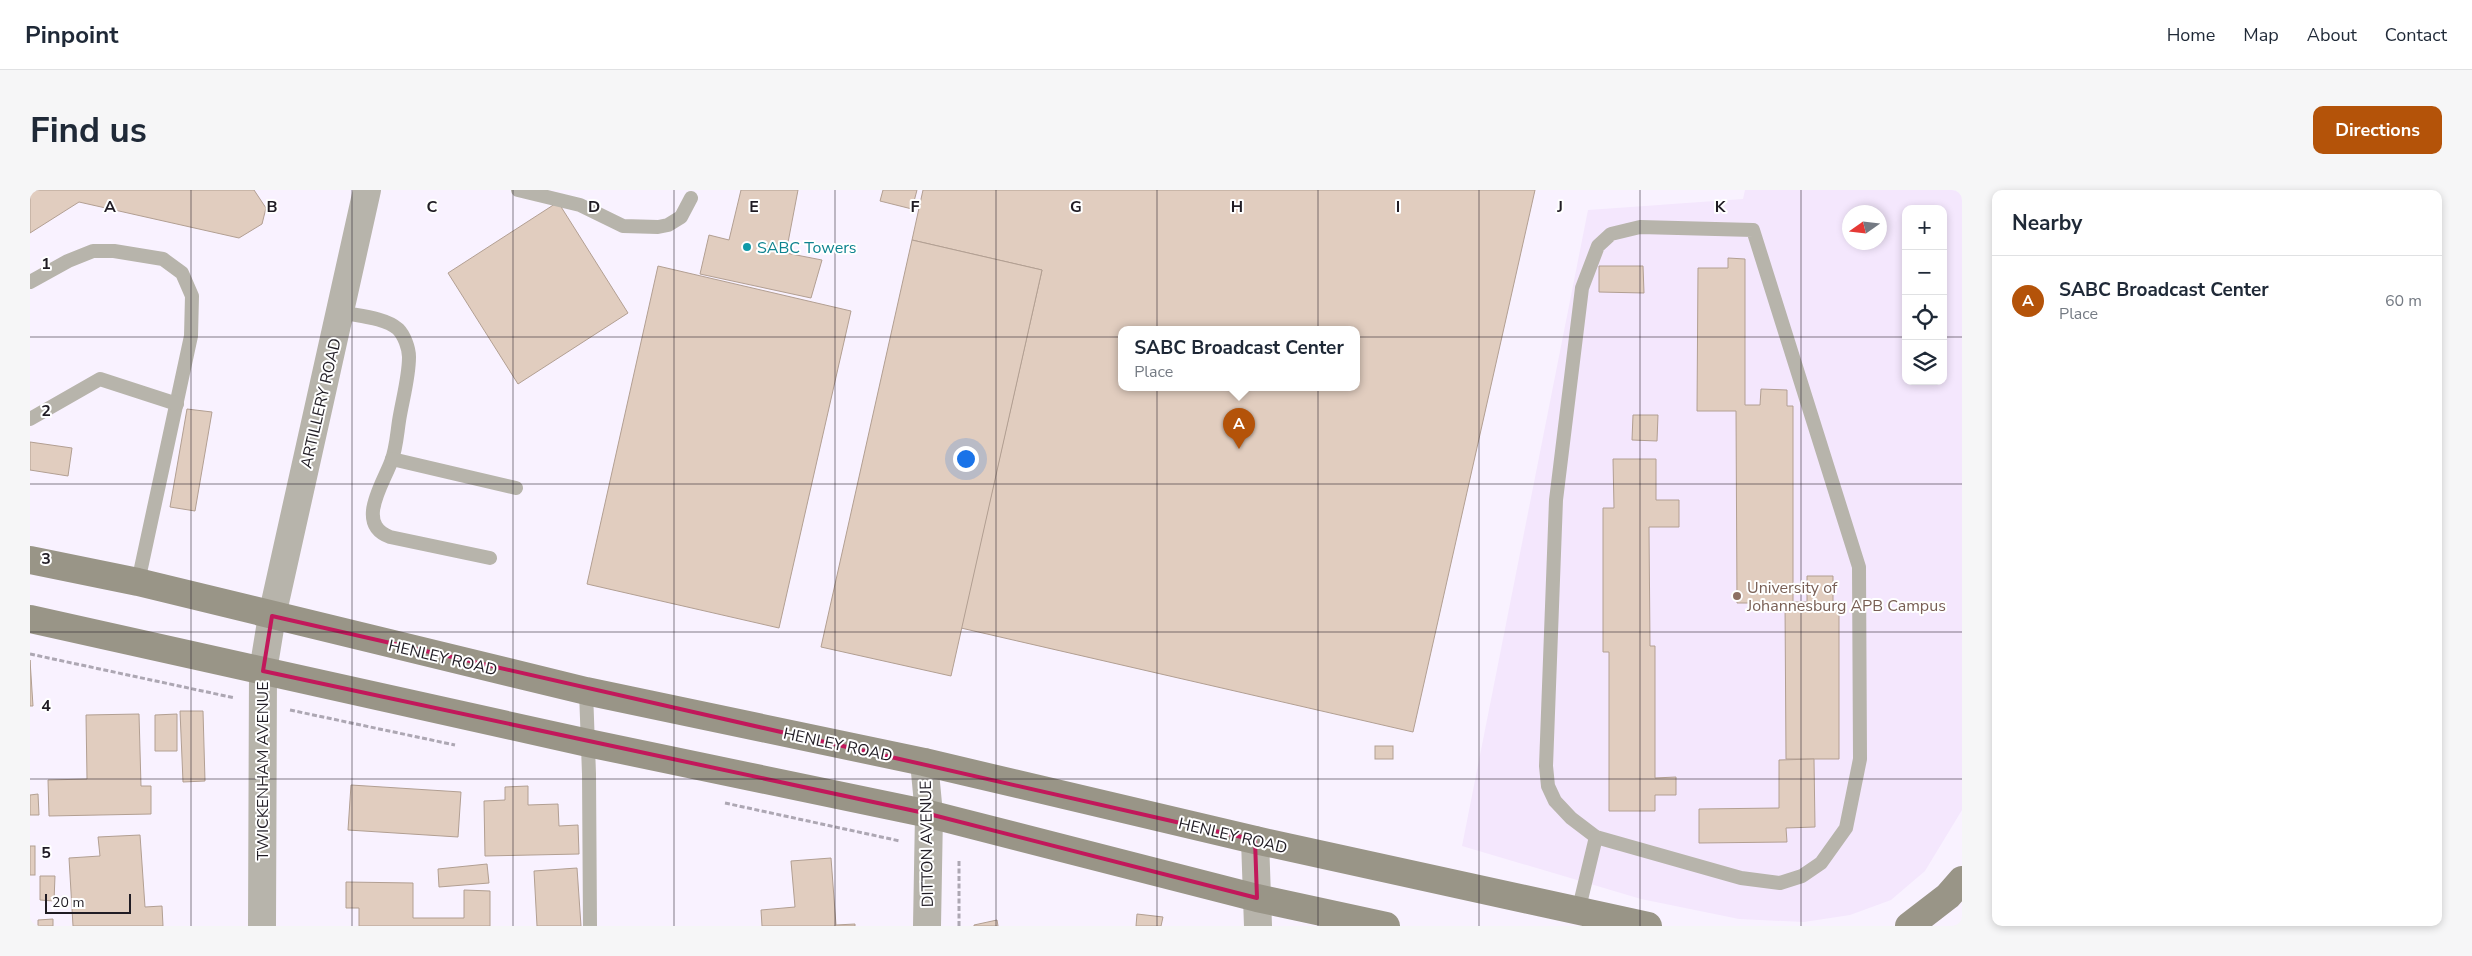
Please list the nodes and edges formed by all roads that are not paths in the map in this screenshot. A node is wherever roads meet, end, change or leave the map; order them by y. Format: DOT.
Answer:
graph roads {
  1 [pos="367,190"];
  2 [pos="518,190"];
  3 [pos="691,198"];
  4 [pos="30,282"];
  5 [pos="340,312"];
  6 [pos="177,404"];
  7 [pos="30,419"];
  8 [pos="392,459"];
  9 [pos="516,488"];
  10 [pos="490,558"];
  11 [pos="30,560"];
  12 [pos="138,582"];
  13 [pos="272,616"];
  14 [pos="30,619"];
  15 [pos="262,671"];
  16 [pos="586,691"];
  17 [pos="588,742"];
  18 [pos="924,762"];
  19 [pos="929,814"];
  20 [pos="1596,837"];
  21 [pos="1254,840"];
  22 [pos="1962,880"];
  23 [pos="1257,898"];
  24 [pos="1576,919"];
  25 [pos="262,926"];
  26 [pos="590,926"];
  27 [pos="927,926"];
  28 [pos="1258,926"];
  29 [pos="1386,926"];
  30 [pos="1648,926"];
  31 [pos="1909,926"];
  1 -- 5 [label="street, ARTILLERY ROAD"];
  2 -- 3 [label="lane"];
  4 -- 6 [label="lane"];
  5 -- 8 [label="lane"];
  5 -- 13 [label="street, ARTILLERY ROAD"];
  6 -- 7 [label="lane"];
  6 -- 12 [label="lane"];
  8 -- 9 [label="lane"];
  8 -- 10 [label="lane"];
  11 -- 12 [label="main road, HENLEY ROAD"];
  12 -- 13 [label="main road, HENLEY ROAD"];
  13 -- 15 [label="street, TWICKENHAM AVENUE"];
  13 -- 16 [label="main road, HENLEY ROAD"];
  14 -- 15 [label="main road"];
  15 -- 17 [label="main road"];
  15 -- 25 [label="street, TWICKENHAM AVENUE"];
  16 -- 17 [label="lane"];
  16 -- 18 [label="main road, HENLEY ROAD"];
  17 -- 19 [label="main road"];
  17 -- 26 [label="lane"];
  18 -- 19 [label="street, DITTON AVENUE"];
  18 -- 21 [label="main road, HENLEY ROAD"];
  19 -- 23 [label="main road"];
  19 -- 27 [label="street, DITTON AVENUE"];
  20 -- 20 [label="lane"];
  20 -- 24 [label="lane"];
  21 -- 23 [label="street"];
  21 -- 24 [label="main road, HENLEY ROAD"];
  22 -- 31 [label="main road"];
  23 -- 28 [label="street"];
  23 -- 29 [label="main road"];
  24 -- 30 [label="main road, HENLEY ROAD"];
}
